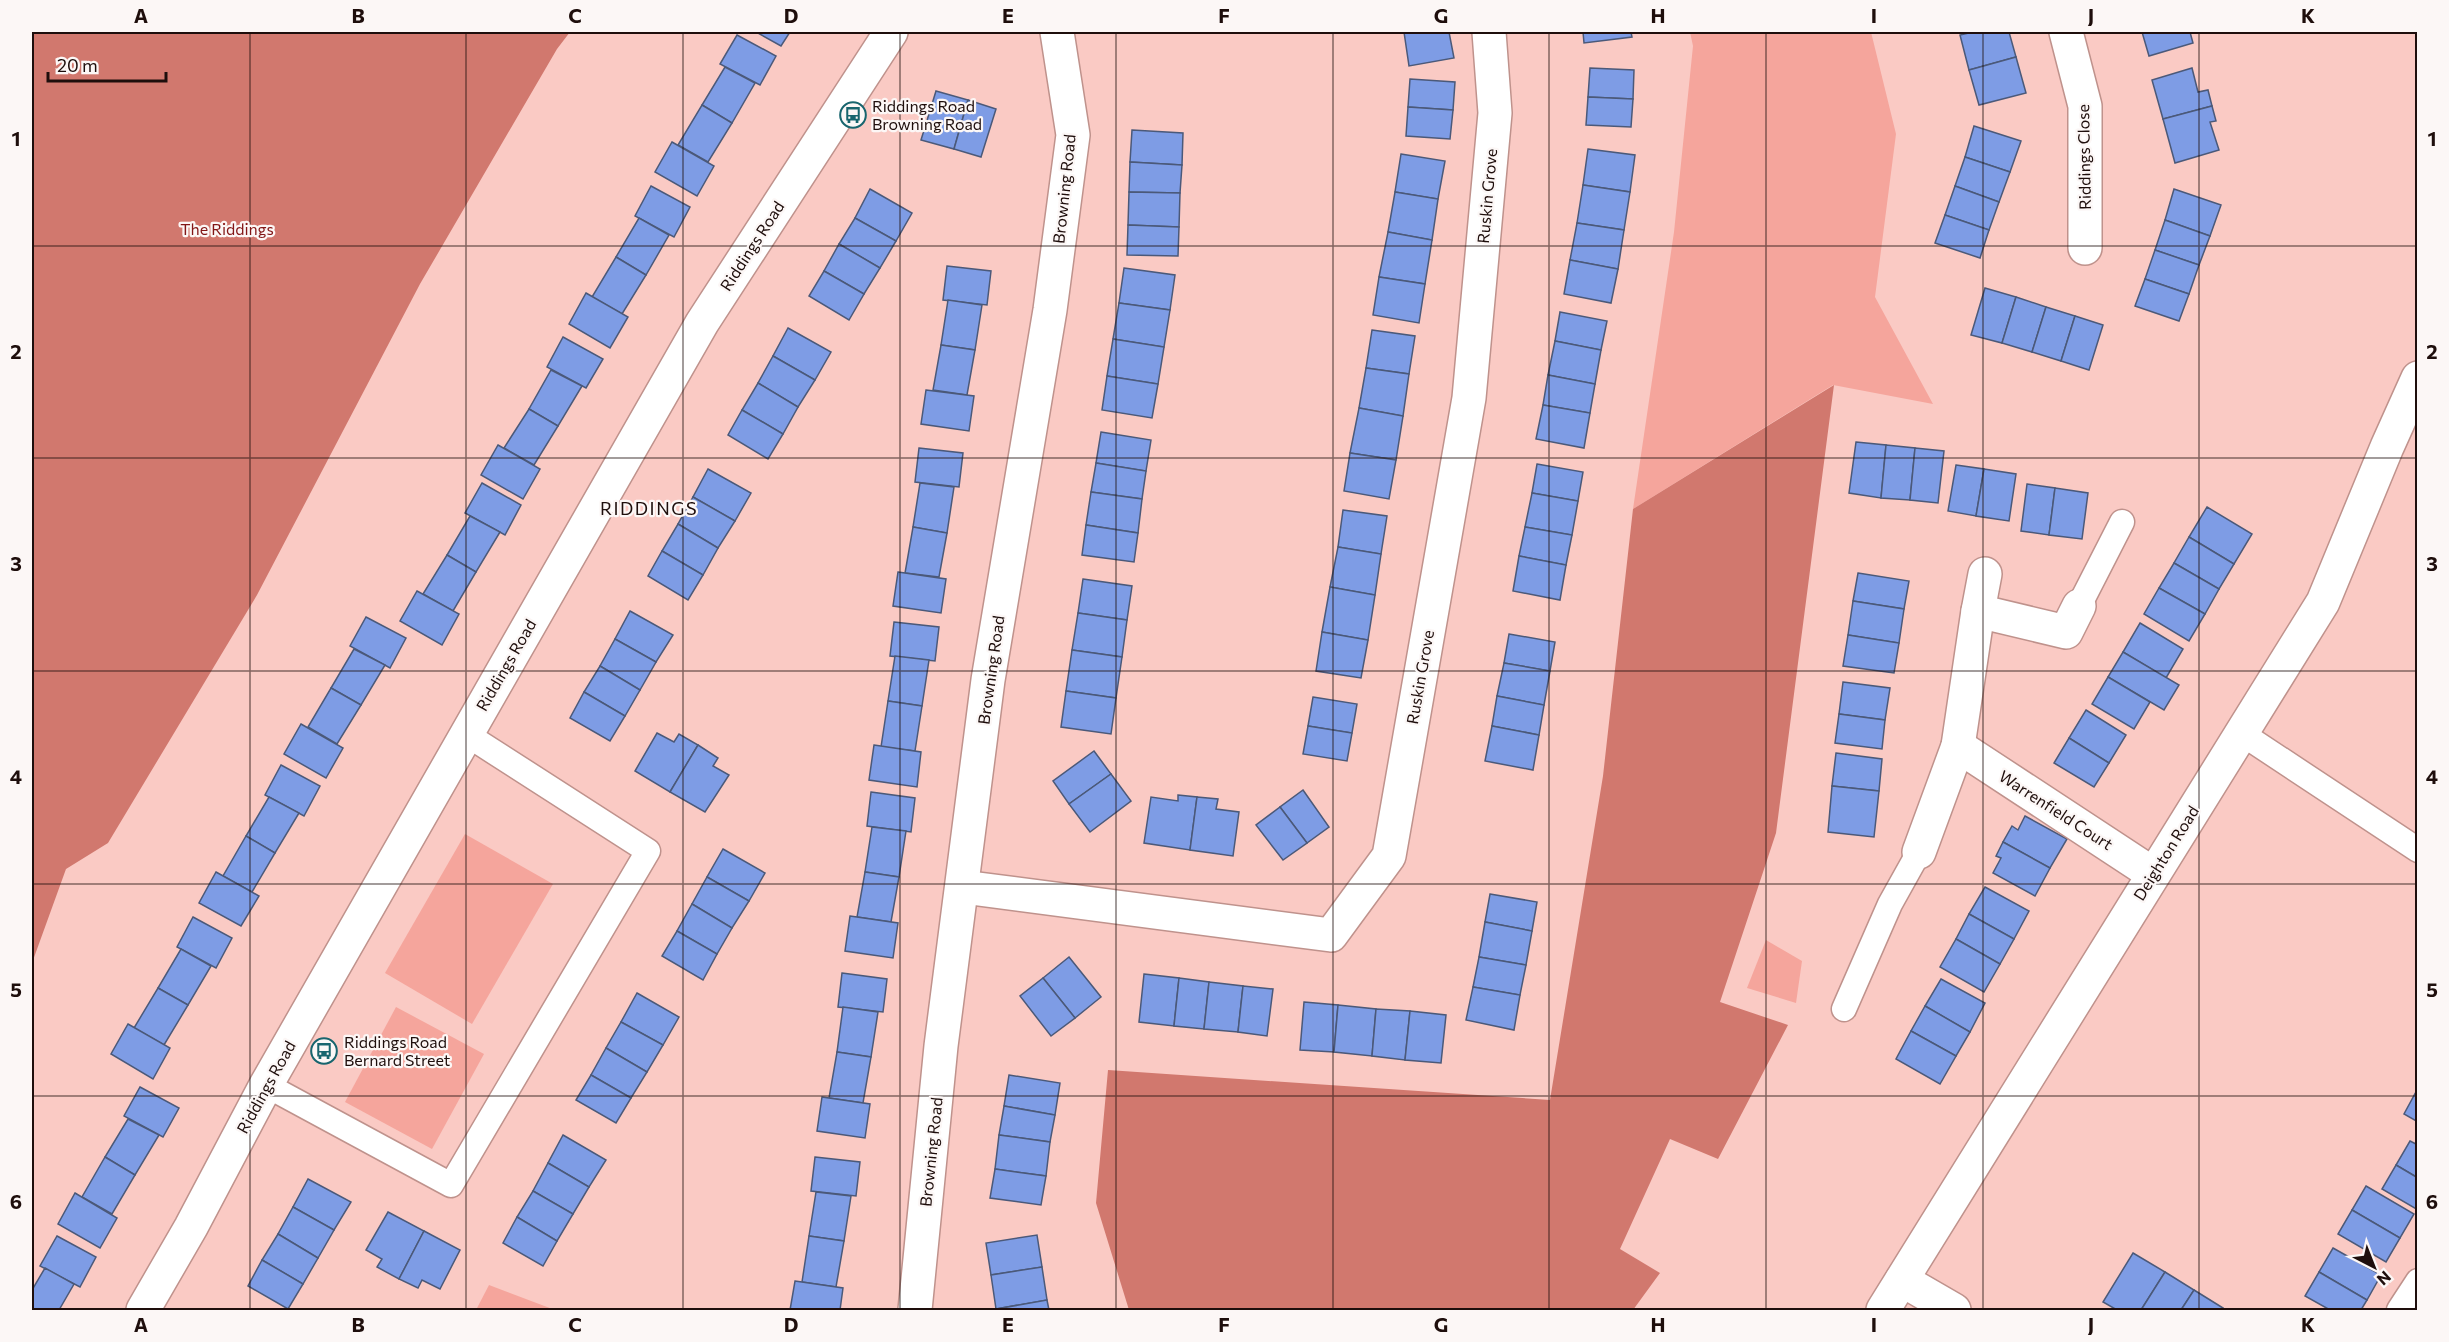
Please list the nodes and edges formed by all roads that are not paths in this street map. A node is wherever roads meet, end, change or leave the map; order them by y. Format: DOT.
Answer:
graph roads {
  1 [pos="891,32"];
  2 [pos="1055,32"];
  3 [pos="1489,32"];
  4 [pos="2066,32"];
  5 [pos="2085,248"];
  6 [pos="2418,378"];
  7 [pos="2122,522"];
  8 [pos="1984,574"];
  9 [pos="2079,606"];
  10 [pos="1978,611"];
  11 [pos="2241,733"];
  12 [pos="466,734"];
  13 [pos="1958,746"];
  14 [pos="2418,850"];
  15 [pos="1919,852"];
  16 [pos="2153,874"];
  17 [pos="963,887"];
  18 [pos="1844,1009"];
  19 [pos="266,1085"];
  20 [pos="1902,1280"];
  21 [pos="2418,1281"];
  22 [pos="143,1311"];
  23 [pos="915,1311"];
  24 [pos="1883,1311"];
  25 [pos="1954,1311"];
  26 [pos="2399,1311"];
  1 -- 12 [label="street, Riddings Road"];
  2 -- 17 [label="street, Browning Road"];
  3 -- 17 [label="street, Ruskin Grove"];
  4 -- 5 [label="street, Riddings Close"];
  6 -- 11 [label="street, Deighton Road"];
  7 -- 9 [label="lane"];
  8 -- 10 [label="street"];
  9 -- 10 [label="street"];
  10 -- 13 [label="street"];
  11 -- 14 [label="lane"];
  11 -- 16 [label="street, Deighton Road"];
  12 -- 19 [label="street, Riddings Road"];
  12 -- 19 [label="lane"];
  13 -- 15 [label="street"];
  13 -- 16 [label="street, Warrenfield Court"];
  15 -- 18 [label="lane"];
  16 -- 20 [label="street, Deighton Road"];
  17 -- 23 [label="street, Browning Road"];
  19 -- 22 [label="street, Riddings Road"];
  20 -- 24 [label="street, Deighton Road"];
  20 -- 25 [label="street"];
  21 -- 26 [label="lane"];
}
